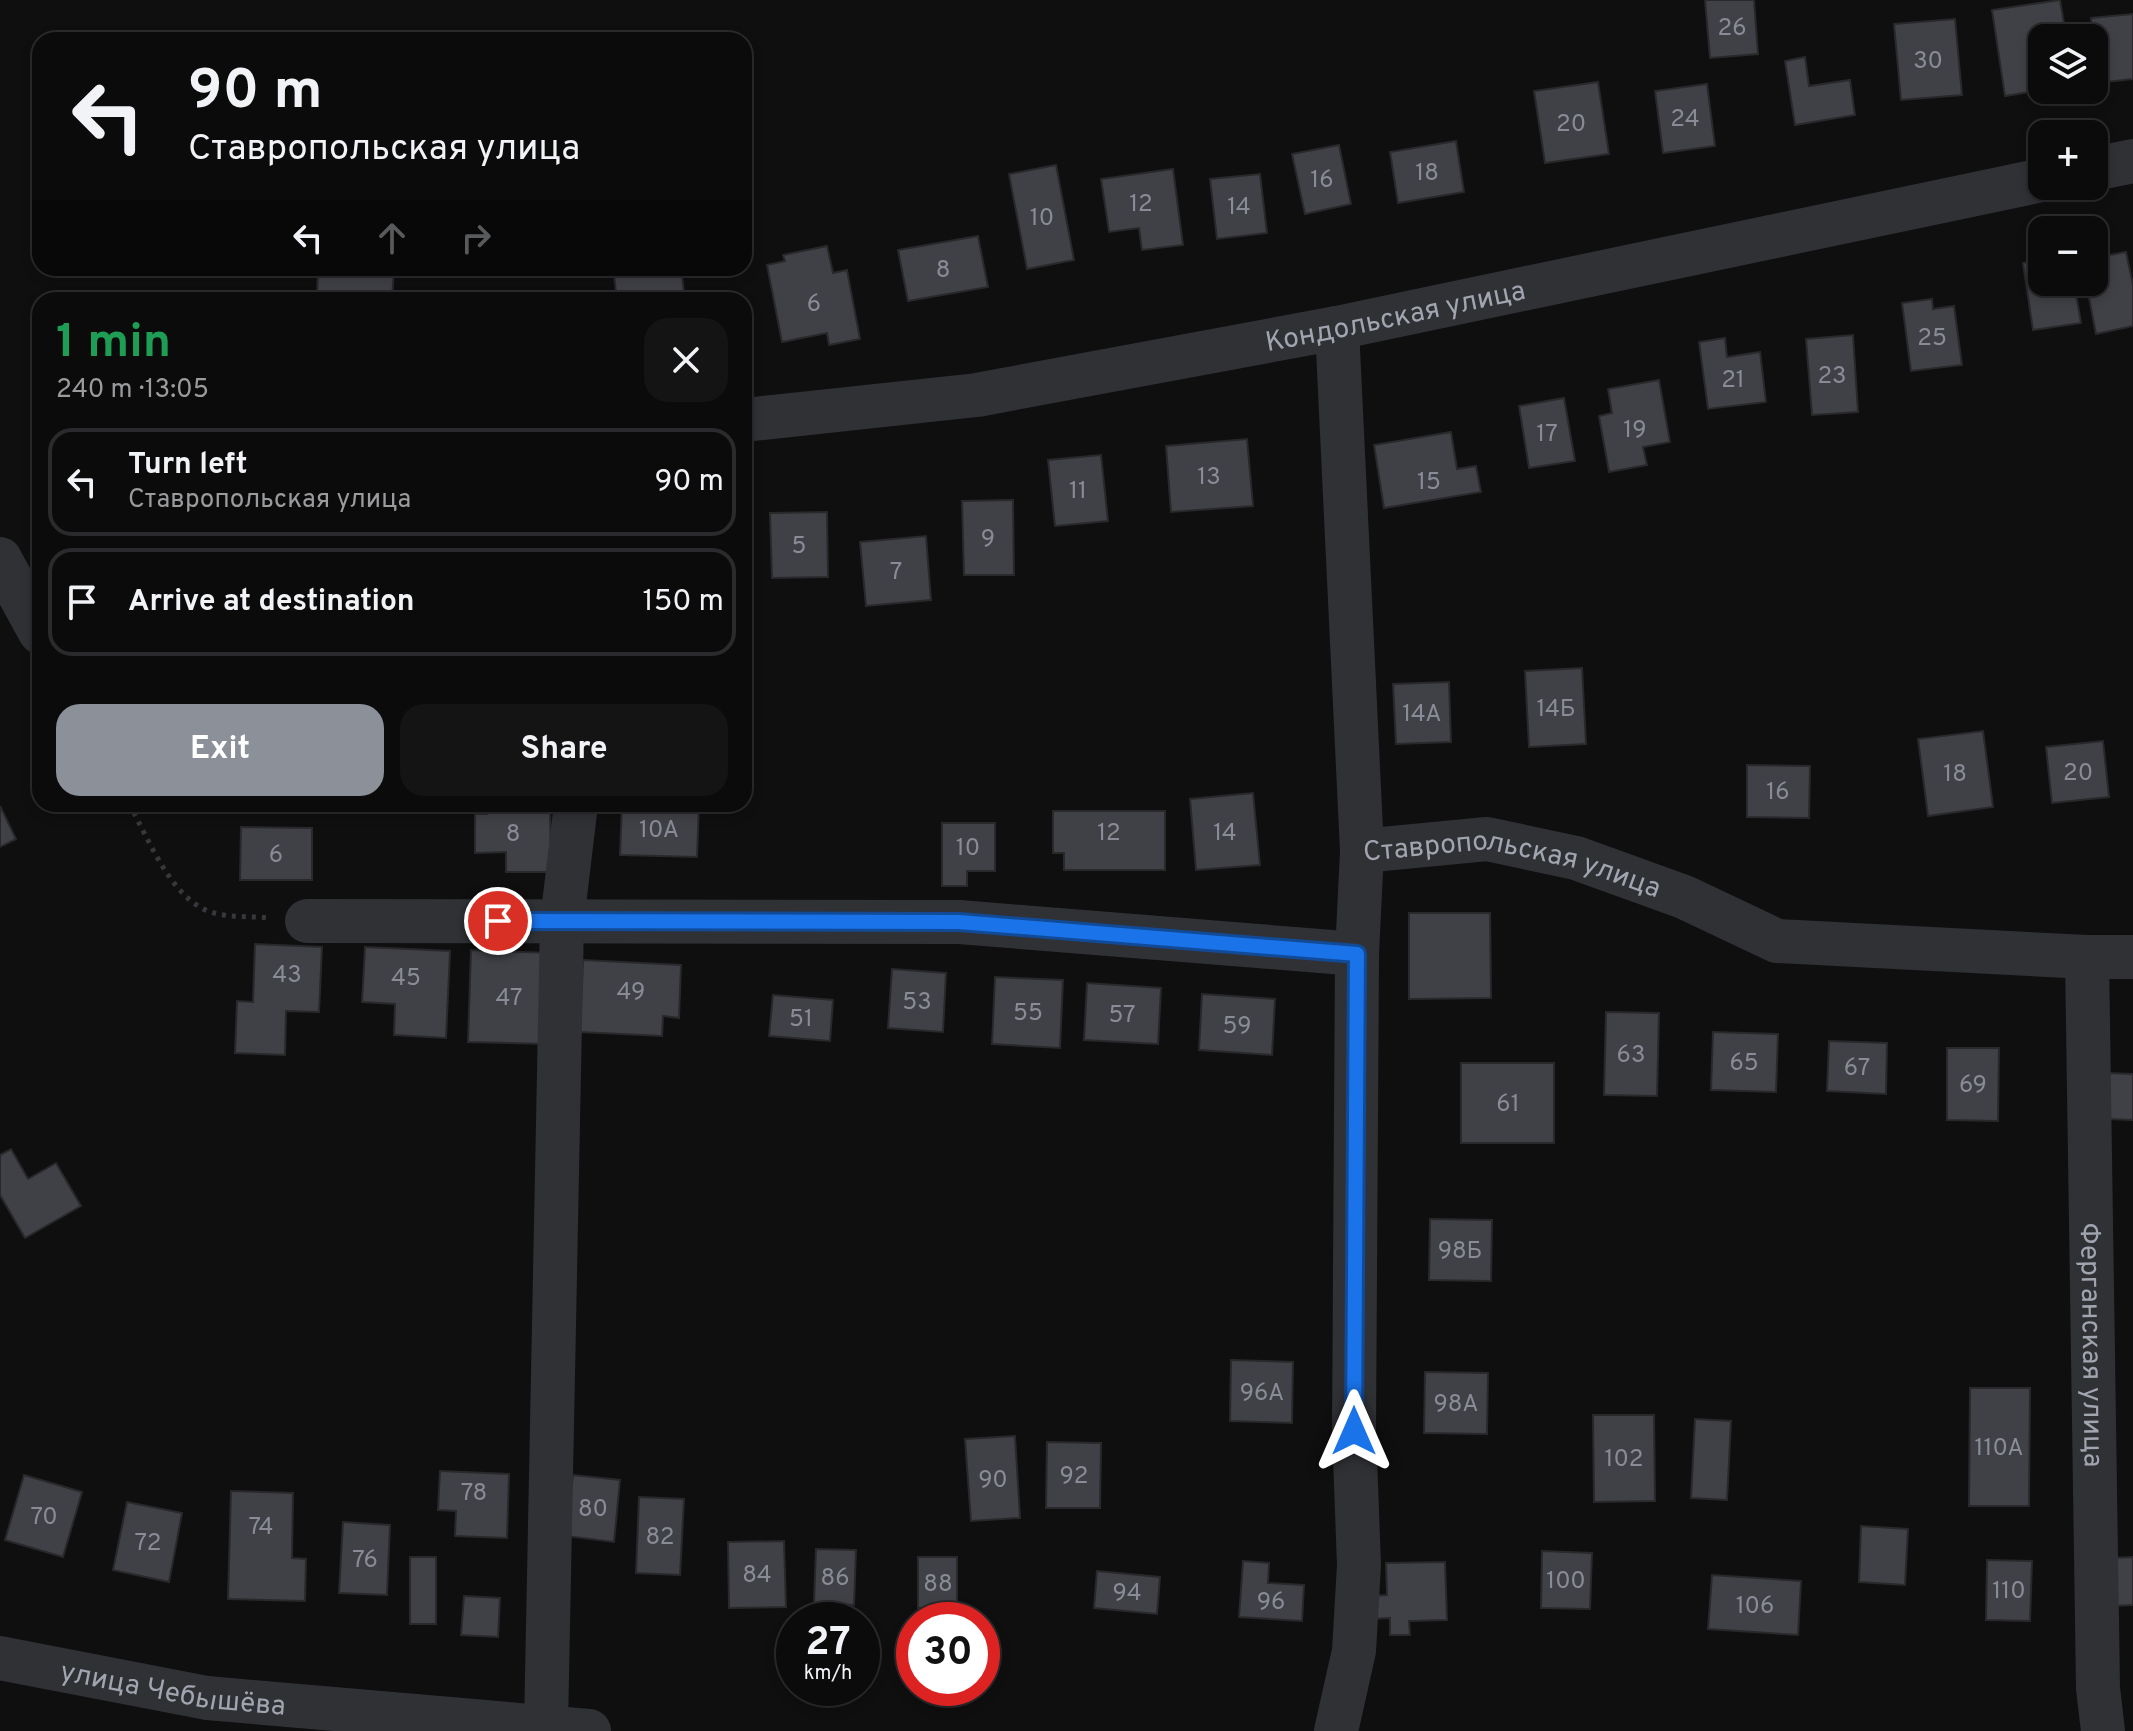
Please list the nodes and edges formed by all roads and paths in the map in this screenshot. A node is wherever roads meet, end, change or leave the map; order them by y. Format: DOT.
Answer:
graph roads {
  1 [pos="2133,161"];
  2 [pos="2108,166"];
  3 [pos="2028,183"];
  4 [pos="1337,328"];
  5 [pos="752,419"];
  6 [pos="0,559"];
  7 [pos="32,617"];
  8 [pos="134,812"];
  9 [pos="575,812"];
  10 [pos="1362,851"];
  11 [pos="307,921"];
  12 [pos="562,921"];
  13 [pos="1357,954"];
  14 [pos="2087,957"];
  15 [pos="2133,957"];
  16 [pos="0,1658"];
  17 [pos="568,1729"];
  18 [pos="1336,1731"];
  19 [pos="2103,1731"];
  1 -- 2 [label="street"];
  3 -- 4 [label="street, Кондольская улица"];
  4 -- 5 [label="street, Кондольская улица"];
  4 -- 10 [label="street"];
  6 -- 7 [label="street"];
  8 -- 11 [label="path"];
  9 -- 12 [label="street"];
  10 -- 13 [label="street, Ставропольская улица"];
  10 -- 14 [label="street, Ставропольская улица"];
  11 -- 12 [label="street"];
  12 -- 13 [label="street"];
  12 -- 17 [label="street"];
  13 -- 18 [label="street, Ставропольская улица"];
  14 -- 15 [label="street, Ставропольская улица"];
  14 -- 19 [label="street, Ферганская улица"];
  16 -- 17 [label="street, улица Чебышёва"];
}
